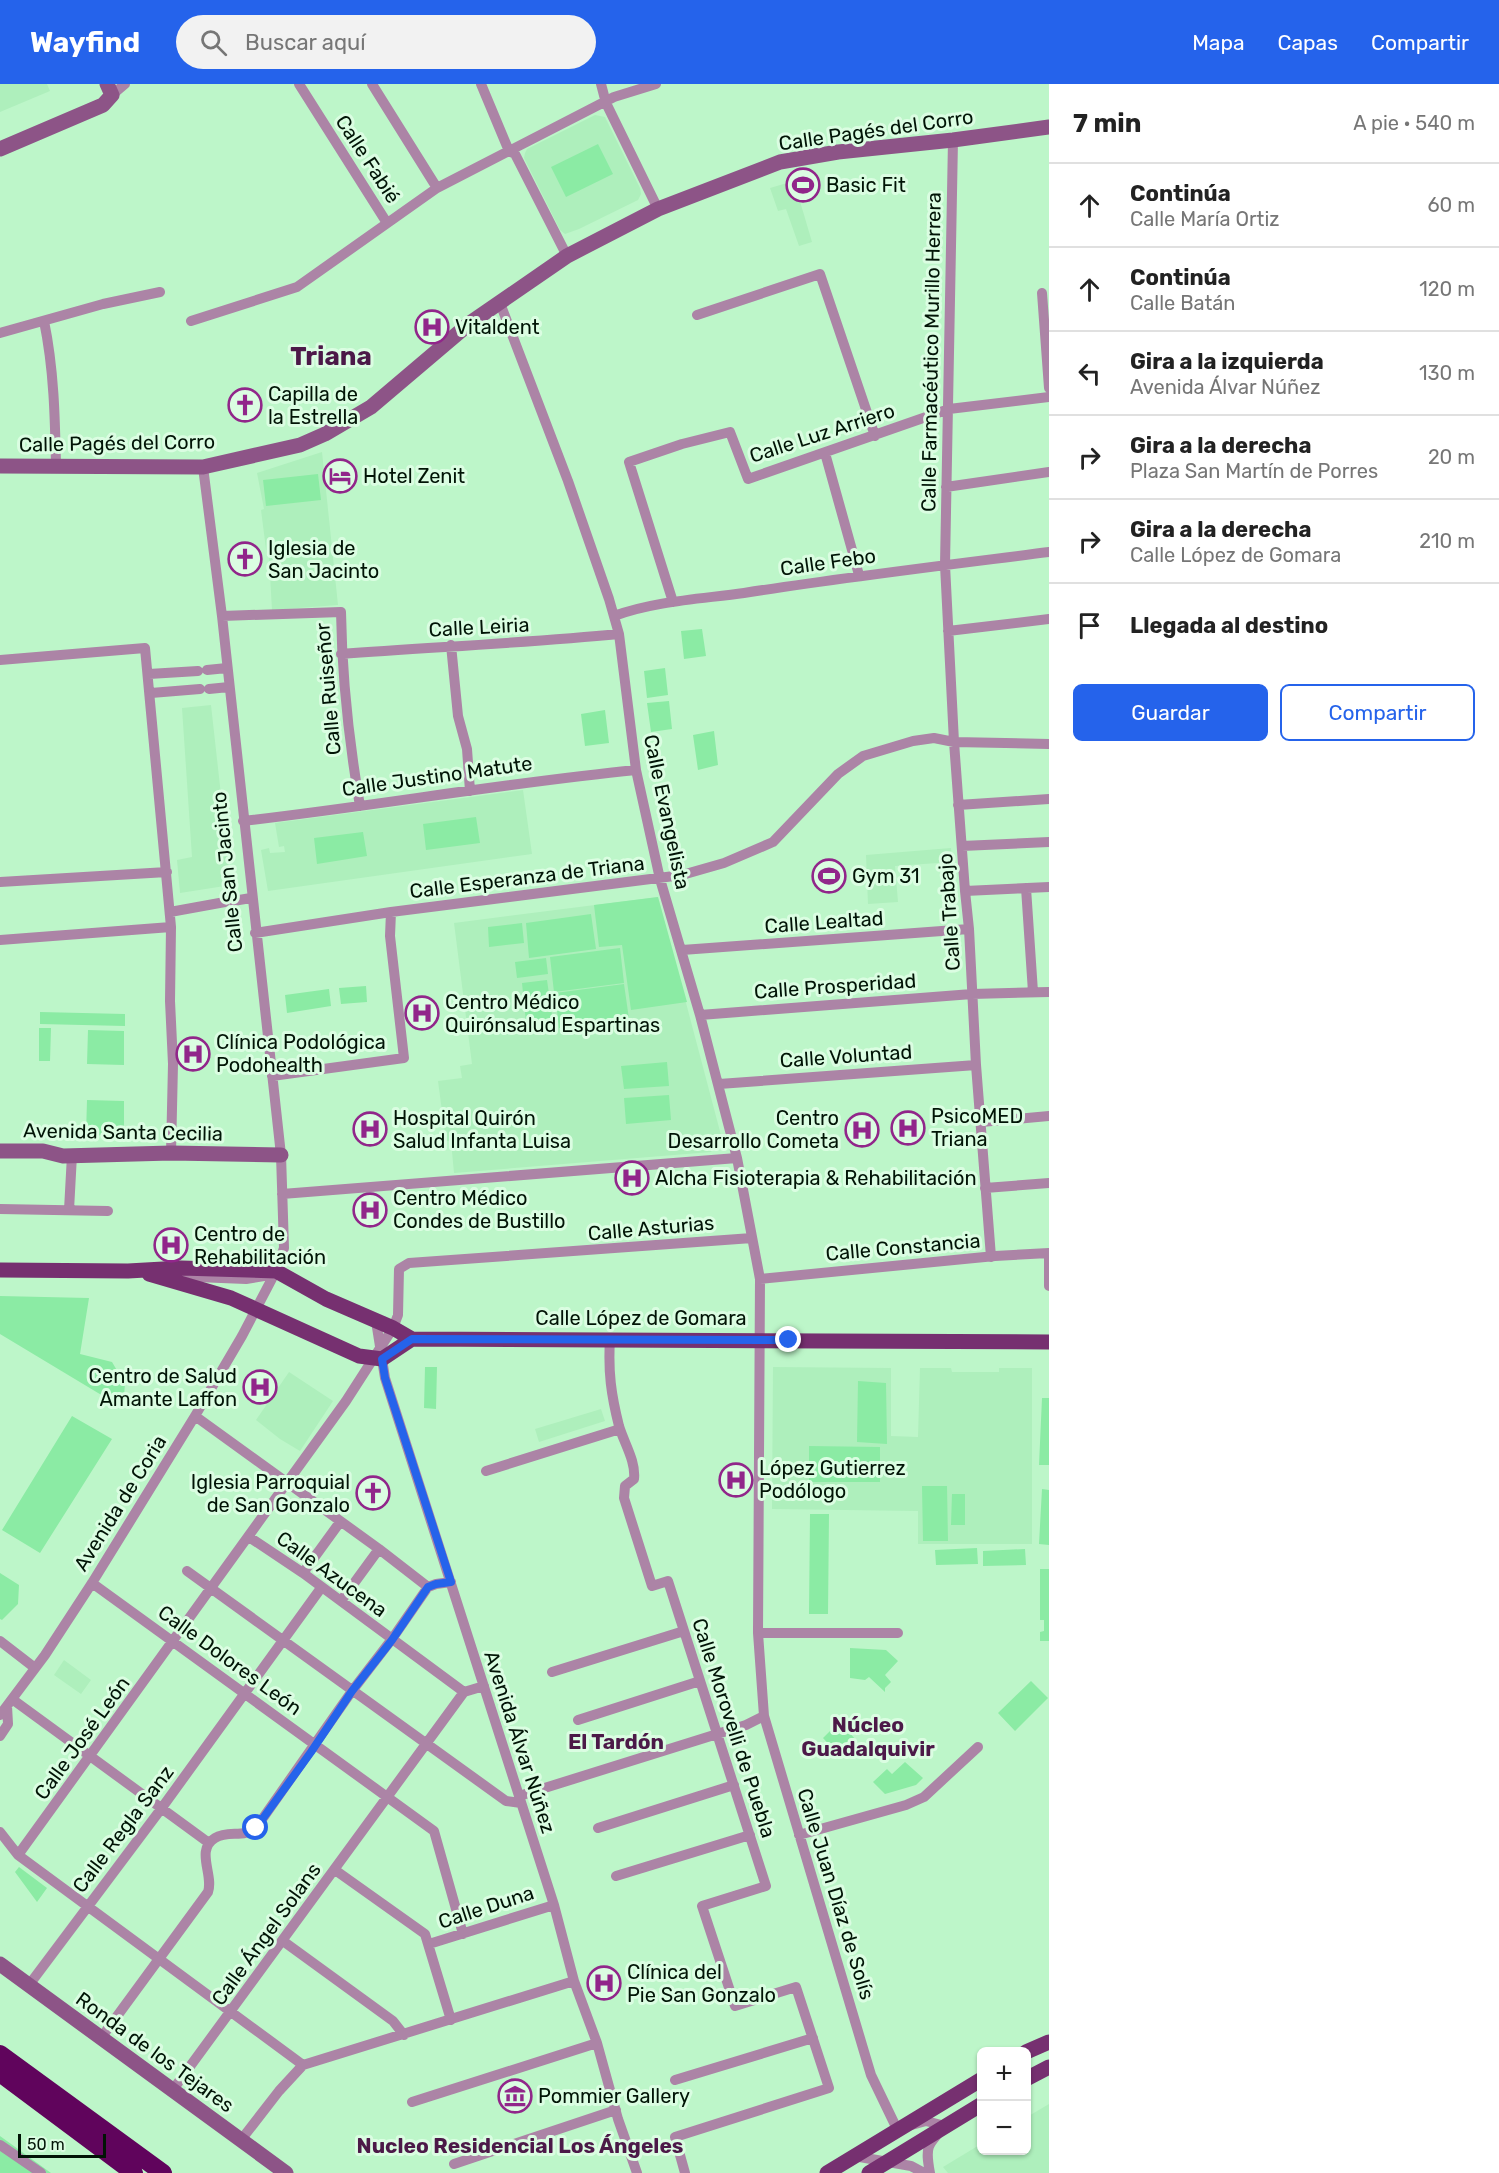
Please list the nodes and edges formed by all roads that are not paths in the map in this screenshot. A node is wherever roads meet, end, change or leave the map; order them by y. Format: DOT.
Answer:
graph roads {
  1 [pos="125,84"];
  2 [pos="299,84"];
  3 [pos="372,84"];
  4 [pos="481,84"];
  5 [pos="601,84"];
  6 [pos="656,84"];
  7 [pos="110,90"];
  8 [pos="606,103"];
  9 [pos="1049,127"];
  10 [pos="953,140"];
  11 [pos="0,149"];
  12 [pos="509,151"];
  13 [pos="437,188"];
  14 [pos="658,209"];
  15 [pos="387,223"];
  16 [pos="567,256"];
  17 [pos="160,292"];
  18 [pos="1041,293"];
  19 [pos="500,303"];
  20 [pos="697,315"];
  21 [pos="44,321"];
  22 [pos="191,321"];
  23 [pos="0,333"];
  24 [pos="1048,363"];
  25 [pos="1049,388"];
  26 [pos="1049,397"];
  27 [pos="949,409"];
  28 [pos="875,436"];
  29 [pos="825,453"];
  30 [pos="0,466"];
  31 [pos="56,466"];
  32 [pos="203,466"];
  33 [pos="1049,472"];
  34 [pos="946,487"];
  35 [pos="1049,552"];
  36 [pos="945,565"];
  37 [pos="859,575"];
  38 [pos="673,602"];
  39 [pos="222,616"];
  40 [pos="614,616"];
  41 [pos="1049,619"];
  42 [pos="948,631"];
  43 [pos="619,634"];
  44 [pos="452,645"];
  45 [pos="341,654"];
  46 [pos="0,660"];
  47 [pos="227,669"];
  48 [pos="149,674"];
  49 [pos="229,687"];
  50 [pos="151,693"];
  51 [pos="954,742"];
  52 [pos="1049,744"];
  53 [pos="636,770"];
  54 [pos="470,791"];
  55 [pos="1049,799"];
  56 [pos="958,805"];
  57 [pos="360,806"];
  58 [pos="243,821"];
  59 [pos="1049,842"];
  60 [pos="962,846"];
  61 [pos="167,872"];
  62 [pos="660,879"];
  63 [pos="0,882"];
  64 [pos="1049,887"];
  65 [pos="1026,888"];
  66 [pos="964,891"];
  67 [pos="251,898"];
  68 [pos="170,912"];
  69 [pos="391,912"];
  70 [pos="171,927"];
  71 [pos="969,929"];
  72 [pos="255,933"];
  73 [pos="0,940"];
  74 [pos="682,950"];
  75 [pos="1033,992"];
  76 [pos="1049,992"];
  77 [pos="972,994"];
  78 [pos="700,1015"];
  79 [pos="976,1065"];
  80 [pos="272,1076"];
  81 [pos="719,1084"];
  82 [pos="1049,1116"];
  83 [pos="981,1122"];
  84 [pos="0,1151"];
  85 [pos="171,1153"];
  86 [pos="72,1155"];
  87 [pos="281,1155"];
  88 [pos="737,1158"];
  89 [pos="1049,1183"];
  90 [pos="985,1188"];
  91 [pos="282,1194"];
  92 [pos="0,1209"];
  93 [pos="69,1210"];
  94 [pos="108,1211"];
  95 [pos="752,1238"];
  96 [pos="1049,1253"];
  97 [pos="991,1257"];
  98 [pos="0,1270"];
  99 [pos="128,1271"];
  100 [pos="275,1273"];
  101 [pos="159,1276"];
  102 [pos="760,1279"];
  103 [pos="1049,1286"];
  104 [pos="256,1309"];
  105 [pos="376,1321"];
  106 [pos="393,1328"];
  107 [pos="412,1339"];
  108 [pos="610,1339"];
  109 [pos="761,1340"];
  110 [pos="1049,1342"];
  111 [pos="378,1355"];
  112 [pos="195,1416"];
  113 [pos="620,1429"];
  114 [pos="486,1471"];
  115 [pos="288,1484"];
  116 [pos="340,1522"];
  117 [pos="249,1537"];
  118 [pos="379,1549"];
  119 [pos="186,1571"];
  120 [pos="303,1573"];
  121 [pos="451,1582"];
  122 [pos="92,1583"];
  123 [pos="428,1587"];
  124 [pos="321,1588"];
  125 [pos="212,1589"];
  126 [pos="341,1601"];
  127 [pos="684,1631"];
  128 [pos="758,1633"];
  129 [pos="898,1633"];
  130 [pos="392,1640"];
  131 [pos="0,1641"];
  132 [pos="282,1641"];
  133 [pos="174,1642"];
  134 [pos="35,1668"];
  135 [pos="552,1672"];
  136 [pos="700,1680"];
  137 [pos="484,1686"];
  138 [pos="352,1691"];
  139 [pos="464,1692"];
  140 [pos="245,1694"];
  141 [pos="6,1706"];
  142 [pos="764,1716"];
  143 [pos="578,1720"];
  144 [pos="717,1734"];
  145 [pos="0,1736"];
  146 [pos="316,1745"];
  147 [pos="426,1745"];
  148 [pos="978,1747"];
  149 [pos="91,1755"];
  150 [pos="734,1785"];
  151 [pos="388,1797"];
  152 [pos="520,1799"];
  153 [pos="161,1809"];
  154 [pos="598,1828"];
  155 [pos="0,1832"];
  156 [pos="750,1835"];
  157 [pos="799,1835"];
  158 [pos="209,1843"];
  159 [pos="18,1855"];
  160 [pos="335,1870"];
  161 [pos="616,1876"];
  162 [pos="554,1905"];
  163 [pos="87,1906"];
  164 [pos="463,1934"];
  165 [pos="283,1941"];
  166 [pos="429,1944"];
  167 [pos="160,1959"];
  168 [pos="0,1964"];
  169 [pos="574,1981"];
  170 [pos="29,1985"];
  171 [pos="231,2012"];
  172 [pos="451,2020"];
  173 [pos="404,2035"];
  174 [pos="101,2038"];
  175 [pos="813,2038"];
  176 [pos="1049,2042"];
  177 [pos="597,2043"];
  178 [pos="1031,2050"];
  179 [pos="0,2054"];
  180 [pos="303,2065"];
  181 [pos="1049,2067"];
  182 [pos="0,2073"];
  183 [pos="1031,2076"];
  184 [pos="675,2080"];
  185 [pos="977,2081"];
  186 [pos="172,2091"];
  187 [pos="412,2102"];
  188 [pos="977,2106"];
  189 [pos="616,2110"];
  190 [pos="945,2126"];
  191 [pos="897,2129"];
  192 [pos="241,2140"];
  193 [pos="0,2145"];
  194 [pos="854,2156"];
  195 [pos="887,2162"];
  196 [pos="453,2164"];
  197 [pos="41,2173"];
  198 [pos="134,2173"];
  199 [pos="163,2173"];
  200 [pos="286,2173"];
  201 [pos="637,2173"];
  202 [pos="685,2173"];
  203 [pos="827,2173"];
  204 [pos="869,2173"];
  205 [pos="924,2173"];
  206 [pos="930,2173"];
  1 -- 7 [label="street"];
  2 -- 15 [label="street, Calle Fabié"];
  3 -- 13 [label="street"];
  4 -- 12 [label="street"];
  5 -- 8 [label="street"];
  6 -- 8 [label="street"];
  7 -- 11 [label="main road"];
  8 -- 12 [label="street"];
  8 -- 14 [label="street"];
  9 -- 10 [label="main road, Calle Pagés del Corro"];
  10 -- 14 [label="main road, Calle Pagés del Corro"];
  10 -- 27 [label="street, Calle Farmacéutico Murillo Herrera"];
  12 -- 13 [label="street"];
  12 -- 16 [label="street"];
  13 -- 15 [label="street"];
  14 -- 16 [label="main road, Calle Pagés del Corro"];
  15 -- 22 [label="street"];
  16 -- 19 [label="main road, Calle Pagés del Corro"];
  17 -- 21 [label="street"];
  18 -- 24 [label="street"];
  19 -- 32 [label="main road, Calle Pagés del Corro"];
  19 -- 40 [label="street, Calle Evangelista"];
  20 -- 28 [label="street"];
  21 -- 23 [label="street"];
  21 -- 31 [label="street"];
  24 -- 25 [label="street"];
  26 -- 27 [label="street, Calle Luz Arriero"];
  27 -- 28 [label="street, Calle Luz Arriero"];
  27 -- 34 [label="street, Calle Farmacéutico Murillo Herrera"];
  28 -- 29 [label="street, Calle Luz Arriero"];
  29 -- 37 [label="street"];
  29 -- 38 [label="street, Calle Luz Arriero"];
  30 -- 31 [label="main road, Calle Pagés del Corro"];
  31 -- 32 [label="main road, Calle Pagés del Corro"];
  32 -- 39 [label="street, Calle San Jacinto"];
  33 -- 34 [label="street"];
  34 -- 36 [label="street, Calle Farmacéutico Murillo Herrera"];
  35 -- 36 [label="street, Calle Febo"];
  36 -- 37 [label="street, Calle Febo"];
  36 -- 42 [label="street, Calle Trabajo"];
  37 -- 38 [label="street, Calle Febo"];
  38 -- 40 [label="street, Calle Febo"];
  39 -- 45 [label="street, Calle Ruiseñor"];
  39 -- 47 [label="street, Calle San Jacinto"];
  40 -- 43 [label="street, Calle Evangelista"];
  41 -- 42 [label="street"];
  42 -- 51 [label="street, Calle Trabajo"];
  43 -- 44 [label="street, Calle Leiria"];
  43 -- 53 [label="street, Calle Evangelista"];
  44 -- 45 [label="street, Calle Leiria"];
  44 -- 54 [label="street"];
  45 -- 57 [label="street, Calle Ruiseñor"];
  46 -- 48 [label="street"];
  47 -- 48 [label="street"];
  47 -- 49 [label="street, Calle San Jacinto"];
  48 -- 50 [label="street"];
  49 -- 50 [label="street"];
  49 -- 58 [label="street, Calle San Jacinto"];
  50 -- 61 [label="street"];
  51 -- 52 [label="street, Calle Esperanza de Triana"];
  51 -- 56 [label="street, Calle Trabajo"];
  51 -- 62 [label="street, Calle Esperanza de Triana"];
  53 -- 54 [label="street, Calle Justino Matute"];
  53 -- 62 [label="street, Calle Evangelista"];
  54 -- 57 [label="street, Calle Justino Matute"];
  55 -- 56 [label="street"];
  56 -- 60 [label="street, Calle Trabajo"];
  57 -- 58 [label="street, Calle Justino Matute"];
  58 -- 67 [label="street, Calle San Jacinto"];
  59 -- 60 [label="street"];
  60 -- 66 [label="street, Calle Trabajo"];
  61 -- 63 [label="street"];
  61 -- 68 [label="street"];
  62 -- 69 [label="street, Calle Esperanza de Triana"];
  62 -- 74 [label="street, Calle Evangelista"];
  64 -- 65 [label="street"];
  65 -- 66 [label="street"];
  65 -- 75 [label="street"];
  66 -- 71 [label="street, Calle Trabajo"];
  67 -- 68 [label="street"];
  67 -- 72 [label="street, Calle San Jacinto"];
  68 -- 70 [label="street"];
  69 -- 72 [label="street, Calle Esperanza de Triana"];
  69 -- 80 [label="street"];
  70 -- 73 [label="street"];
  70 -- 85 [label="street"];
  71 -- 74 [label="street, Calle Lealtad"];
  71 -- 77 [label="street, Calle Trabajo"];
  72 -- 80 [label="street, Calle San Jacinto"];
  74 -- 78 [label="street, Calle Evangelista"];
  75 -- 76 [label="street, Calle Prosperidad"];
  75 -- 77 [label="street, Calle Prosperidad"];
  77 -- 78 [label="street, Calle Prosperidad"];
  77 -- 79 [label="street, Calle Trabajo"];
  78 -- 81 [label="street, Calle Evangelista"];
  79 -- 81 [label="street, Calle Voluntad"];
  79 -- 83 [label="street, Calle Trabajo"];
  80 -- 87 [label="street, Calle San Jacinto"];
  81 -- 88 [label="street, Calle Evangelista"];
  82 -- 83 [label="street"];
  83 -- 90 [label="street, Calle Trabajo"];
  84 -- 86 [label="main road, Avenida Santa Cecilia"];
  85 -- 86 [label="main road, Avenida Santa Cecilia"];
  85 -- 87 [label="main road, Avenida Santa Cecilia"];
  86 -- 93 [label="street"];
  87 -- 91 [label="street, Calle San Jacinto"];
  88 -- 91 [label="street"];
  88 -- 95 [label="street, Calle Evangelista"];
  89 -- 90 [label="street"];
  90 -- 97 [label="street, Calle Trabajo"];
  91 -- 100 [label="street, Calle San Jacinto"];
  92 -- 93 [label="street"];
  93 -- 94 [label="street"];
  95 -- 102 [label="street, Calle Evangelista"];
  95 -- 106 [label="street, Calle Asturias"];
  96 -- 97 [label="street, Calle Constancia"];
  96 -- 103 [label="street, Calle Constancia"];
  97 -- 102 [label="street, Calle Constancia"];
  98 -- 99 [label="main road"];
  99 -- 100 [label="main road"];
  99 -- 101 [label="main road"];
  100 -- 101 [label="street"];
  100 -- 104 [label="street, Avenida de Coria"];
  100 -- 105 [label="main road"];
  101 -- 104 [label="main road"];
  102 -- 109 [label="street, Calle Evangelista"];
  104 -- 111 [label="main road"];
  104 -- 112 [label="street, Avenida de Coria"];
  105 -- 106 [label="main road"];
  105 -- 111 [label="street, Avenida Álvar Núñez"];
  106 -- 107 [label="main road"];
  106 -- 111 [label="street, Calle José León"];
  107 -- 108 [label="main road, Calle López de Gomara"];
  107 -- 111 [label="main road"];
  108 -- 109 [label="main road, Calle López de Gomara"];
  108 -- 113 [label="street"];
  109 -- 110 [label="main road, Calle López de Gomara"];
  109 -- 128 [label="street, Calle Juan Díaz de Solís"];
  111 -- 115 [label="street, Calle José León"];
  111 -- 121 [label="street, Avenida Álvar Núñez"];
  112 -- 115 [label="street"];
  112 -- 122 [label="street, Avenida de Coria"];
  113 -- 114 [label="street"];
  113 -- 127 [label="street, Calle Morovelli de Puebla"];
  115 -- 116 [label="street"];
  115 -- 117 [label="street, Calle José León"];
  116 -- 118 [label="street"];
  116 -- 120 [label="street"];
  117 -- 120 [label="street, Calle Azucena"];
  117 -- 125 [label="street, Calle José León"];
  118 -- 123 [label="street"];
  118 -- 126 [label="street"];
  119 -- 125 [label="street"];
  120 -- 124 [label="street, Calle Azucena"];
  121 -- 123 [label="street"];
  121 -- 137 [label="street, Avenida Álvar Núñez"];
  122 -- 133 [label="street, Calle Dolores León"];
  122 -- 134 [label="street, Avenida de Coria"];
  123 -- 130 [label="street"];
  124 -- 126 [label="street, Calle Azucena"];
  124 -- 132 [label="street, Calle Regla Sanz"];
  125 -- 132 [label="street"];
  125 -- 133 [label="street, Calle José León"];
  126 -- 130 [label="street, Calle Azucena"];
  127 -- 135 [label="street"];
  127 -- 136 [label="street, Calle Morovelli de Puebla"];
  128 -- 129 [label="street"];
  128 -- 142 [label="street, Calle Juan Díaz de Solís"];
  130 -- 138 [label="street"];
  130 -- 139 [label="street, Calle Azucena"];
  131 -- 134 [label="street"];
  132 -- 138 [label="street"];
  132 -- 140 [label="street, Calle Regla Sanz"];
  133 -- 140 [label="street, Calle Dolores León"];
  133 -- 149 [label="street, Calle José León"];
  134 -- 141 [label="street, Avenida de Coria"];
  136 -- 143 [label="street"];
  136 -- 144 [label="street, Calle Morovelli de Puebla"];
  137 -- 139 [label="street"];
  137 -- 152 [label="street, Avenida Álvar Núñez"];
  138 -- 146 [label="street"];
  138 -- 147 [label="street"];
  139 -- 147 [label="street, Calle Ángel Solans"];
  140 -- 146 [label="street, Calle Dolores León"];
  140 -- 153 [label="street, Calle Regla Sanz"];
  141 -- 145 [label="street"];
  141 -- 149 [label="street"];
  142 -- 144 [label="street"];
  142 -- 157 [label="street, Calle Juan Díaz de Solís"];
  144 -- 150 [label="street, Calle Morovelli de Puebla"];
  144 -- 152 [label="street"];
  146 -- 151 [label="street, Calle Dolores León"];
  146 -- 158 [label="street"];
  147 -- 151 [label="street, Calle Ángel Solans"];
  147 -- 152 [label="street"];
  148 -- 157 [label="street"];
  149 -- 153 [label="street"];
  149 -- 159 [label="street, Calle José León"];
  150 -- 154 [label="street"];
  150 -- 156 [label="street, Calle Morovelli de Puebla"];
  151 -- 160 [label="street, Calle Ángel Solans"];
  151 -- 164 [label="street, Calle Dolores León"];
  152 -- 162 [label="street, Avenida Álvar Núñez"];
  153 -- 158 [label="street"];
  153 -- 163 [label="street, Calle Regla Sanz"];
  155 -- 159 [label="street"];
  156 -- 161 [label="street"];
  156 -- 175 [label="street, Calle Morovelli de Puebla"];
  157 -- 191 [label="street, Calle Juan Díaz de Solís"];
  158 -- 167 [label="street"];
  159 -- 163 [label="street"];
  160 -- 165 [label="street, Calle Ángel Solans"];
  160 -- 166 [label="street"];
  162 -- 164 [label="street, Calle Duna"];
  162 -- 169 [label="street, Avenida Álvar Núñez"];
  163 -- 167 [label="street"];
  163 -- 170 [label="street, Calle Regla Sanz"];
  164 -- 166 [label="street, Calle Duna"];
  165 -- 171 [label="street, Calle Ángel Solans"];
  165 -- 173 [label="street"];
  166 -- 172 [label="street"];
  167 -- 171 [label="street"];
  167 -- 174 [label="street"];
  168 -- 170 [label="main road, Ronda de los Tejares"];
  169 -- 172 [label="street"];
  169 -- 177 [label="street, Avenida Álvar Núñez"];
  170 -- 174 [label="main road, Ronda de los Tejares"];
  171 -- 180 [label="street"];
  171 -- 186 [label="street, Calle Ángel Solans"];
  172 -- 173 [label="street"];
  173 -- 180 [label="street"];
  174 -- 186 [label="main road, Ronda de los Tejares"];
  175 -- 184 [label="street"];
  175 -- 202 [label="street"];
  176 -- 178 [label="main road"];
  177 -- 187 [label="street"];
  177 -- 189 [label="street, Avenida Álvar Núñez"];
  179 -- 199 [label="highway"];
  180 -- 192 [label="street"];
  181 -- 183 [label="main road"];
  182 -- 198 [label="highway"];
  185 -- 191 [label="main road"];
  186 -- 192 [label="main road, Ronda de los Tejares"];
  188 -- 190 [label="main road"];
  189 -- 196 [label="street"];
  189 -- 201 [label="street, Avenida Álvar Núñez"];
  190 -- 191 [label="street"];
  190 -- 195 [label="main road"];
  190 -- 206 [label="street"];
  191 -- 194 [label="main road"];
  192 -- 200 [label="main road, Ronda de los Tejares"];
  193 -- 197 [label="street"];
  194 -- 195 [label="street"];
  194 -- 203 [label="main road"];
  195 -- 204 [label="main road"];
  195 -- 205 [label="street"];
}
